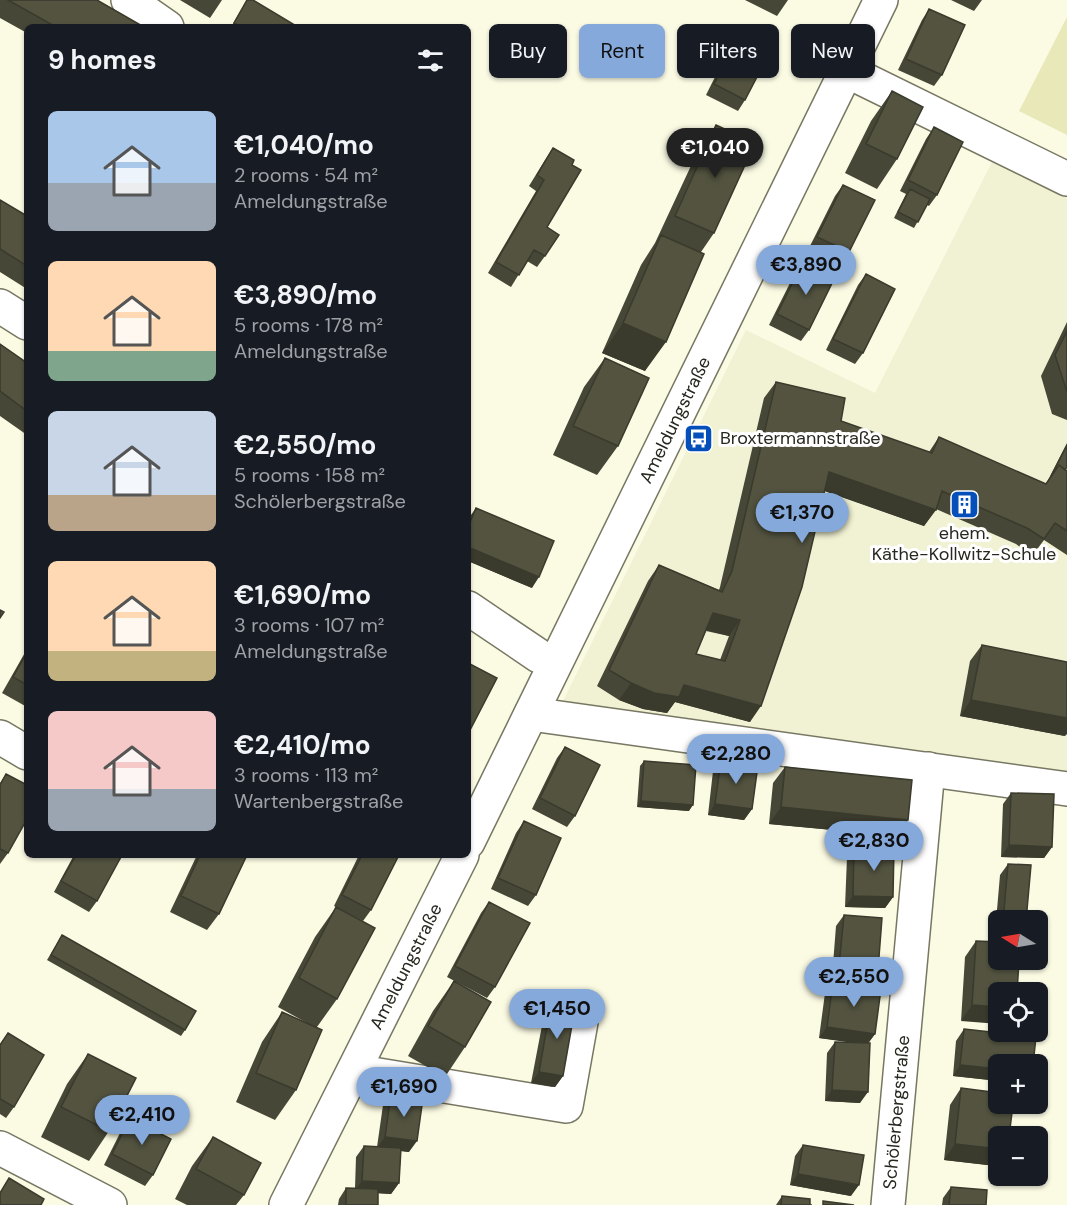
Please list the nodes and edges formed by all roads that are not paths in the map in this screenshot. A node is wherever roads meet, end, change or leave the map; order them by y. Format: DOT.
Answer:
graph roads {
  1 [pos="128,0"];
  2 [pos="882,0"];
  3 [pos="163,24"];
  4 [pos="871,24"];
  5 [pos="845,78"];
  6 [pos="862,78"];
  7 [pos="1067,179"];
  8 [pos="0,306"];
  9 [pos="24,321"];
  10 [pos="471,610"];
  11 [pos="555,663"];
  12 [pos="531,714"];
  13 [pos="0,737"];
  14 [pos="24,751"];
  15 [pos="928,769"];
  16 [pos="1067,789"];
  17 [pos="471,836"];
  18 [pos="460,858"];
  19 [pos="581,1022"];
  20 [pos="354,1071"];
  21 [pos="0,1148"];
  22 [pos="110,1205"];
  23 [pos="286,1205"];
  24 [pos="888,1205"];
  1 -- 3 [label="street"];
  2 -- 4 [label="street, Ameldungstraße"];
  5 -- 11 [label="street, Ameldungstraße"];
  6 -- 7 [label="street"];
  8 -- 9 [label="street"];
  10 -- 11 [label="street"];
  11 -- 12 [label="street, Ameldungstraße"];
  12 -- 15 [label="street"];
  12 -- 17 [label="street, Ameldungstraße"];
  13 -- 14 [label="street"];
  15 -- 16 [label="street"];
  15 -- 24 [label="street, Schölerbergstraße"];
  18 -- 20 [label="street, Ameldungstraße"];
  19 -- 20 [label="street"];
  20 -- 23 [label="street, Ameldungstraße"];
  21 -- 22 [label="street"];
}
